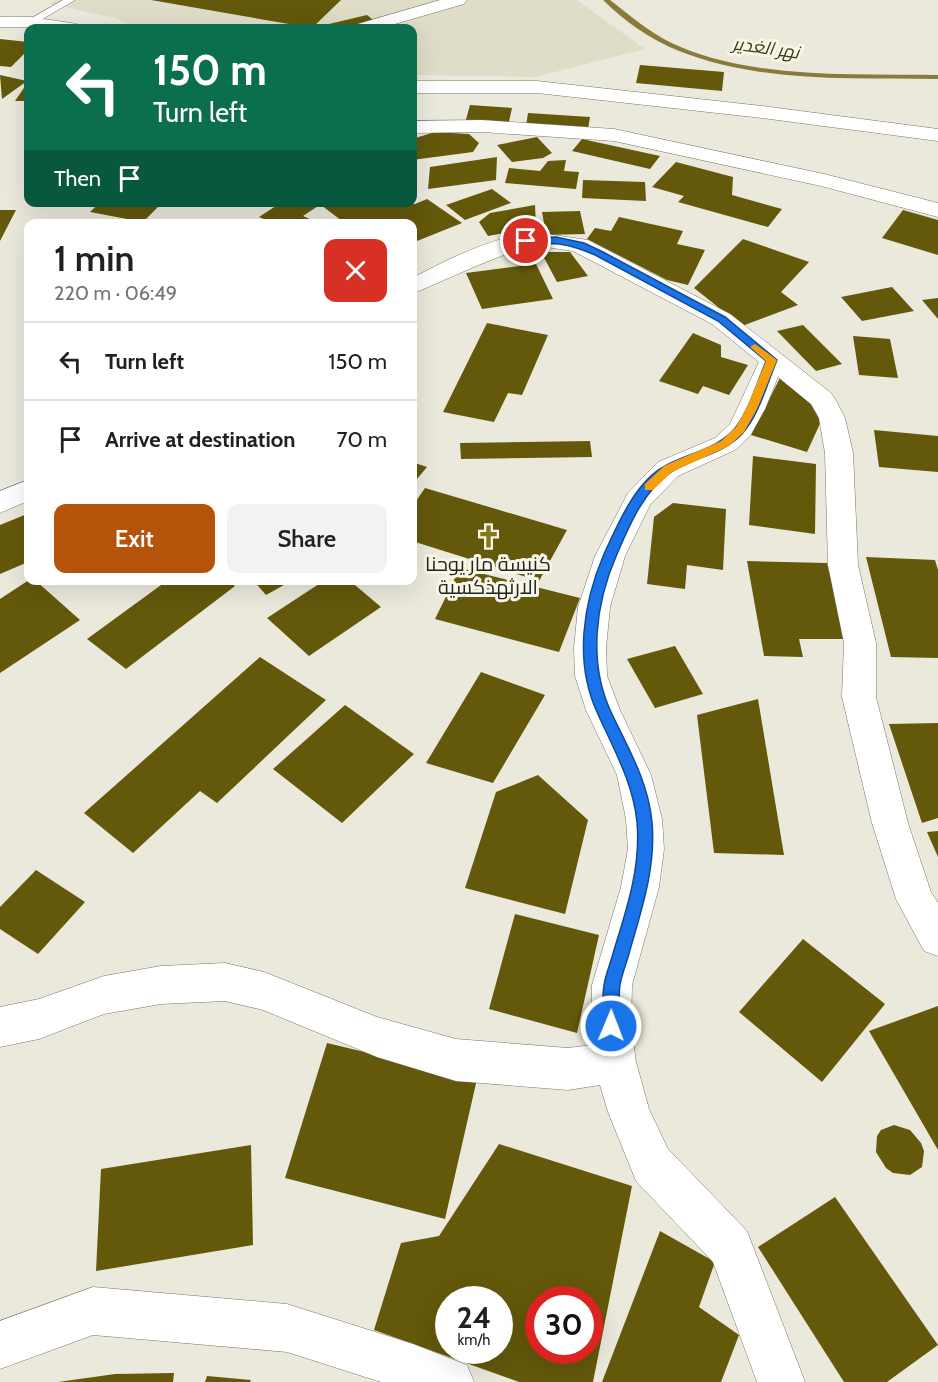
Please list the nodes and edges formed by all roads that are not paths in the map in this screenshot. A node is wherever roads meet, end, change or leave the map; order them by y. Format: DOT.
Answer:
graph roads {
  1 [pos="70,0"];
  2 [pos="458,0"];
  3 [pos="0,22"];
  4 [pos="30,22"];
  5 [pos="44,24"];
  6 [pos="377,24"];
  7 [pos="417,87"];
  8 [pos="417,127"];
  9 [pos="938,135"];
  10 [pos="938,210"];
  11 [pos="417,285"];
  12 [pos="771,360"];
  13 [pos="24,492"];
  14 [pos="0,503"];
  15 [pos="938,938"];
  16 [pos="0,1027"];
  17 [pos="615,1062"];
  18 [pos="0,1345"];
  19 [pos="450,1382"];
  20 [pos="781,1382"];
  1 -- 4 [label="lane"];
  2 -- 6 [label="street"];
  3 -- 4 [label="street"];
  4 -- 5 [label="street"];
  7 -- 9 [label="street"];
  8 -- 10 [label="street"];
  11 -- 12 [label="street"];
  12 -- 15 [label="street"];
  12 -- 17 [label="street"];
  13 -- 14 [label="street"];
  16 -- 17 [label="street"];
  17 -- 20 [label="street"];
  18 -- 19 [label="street"];
}
